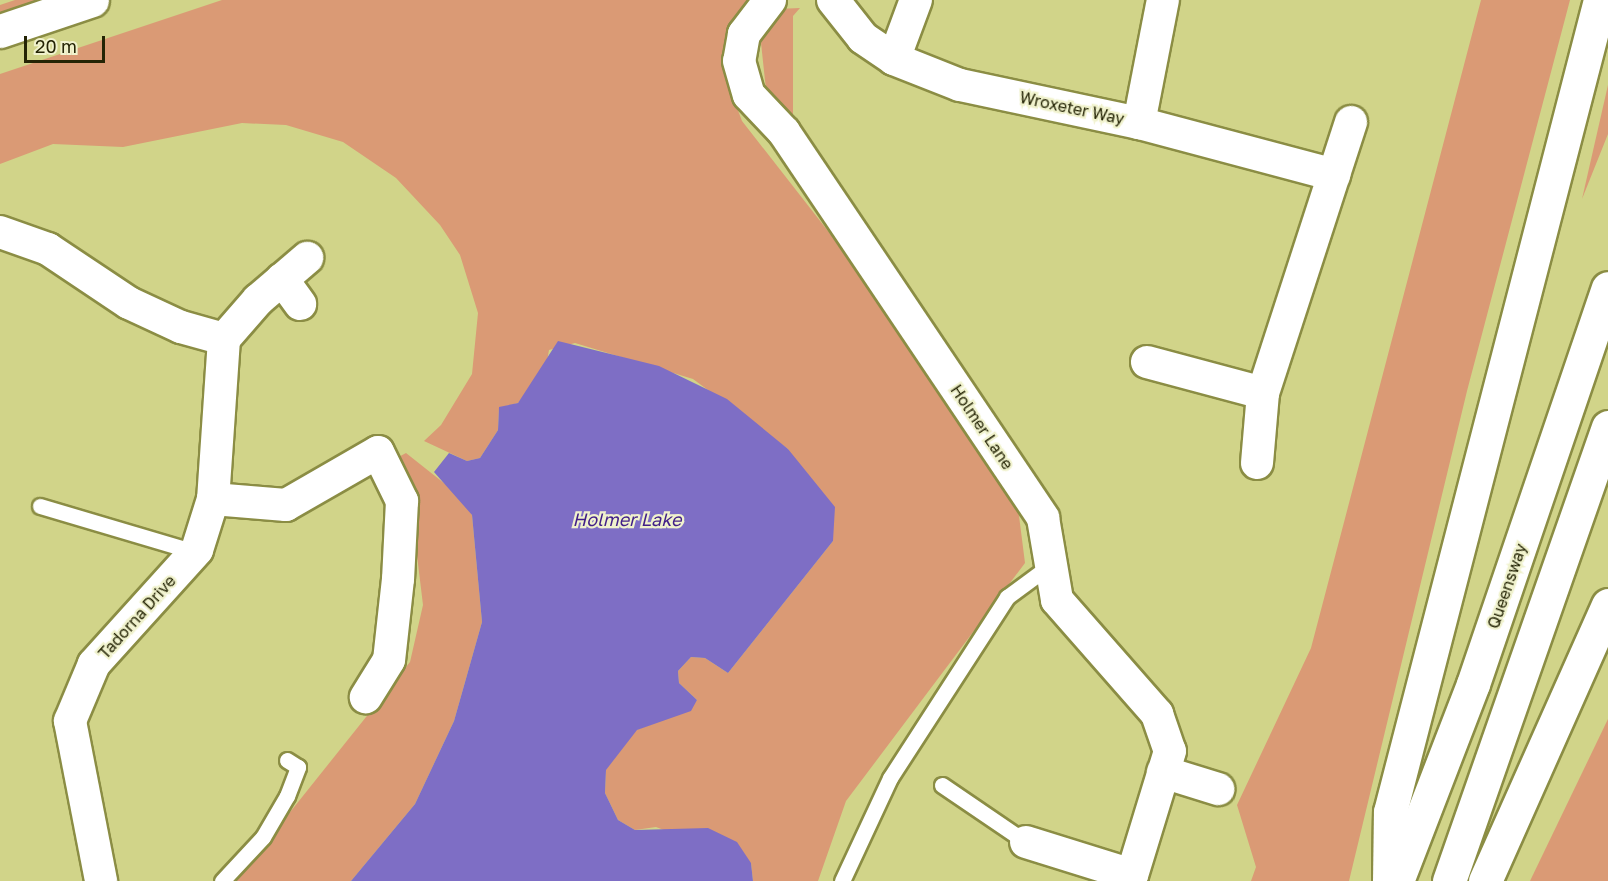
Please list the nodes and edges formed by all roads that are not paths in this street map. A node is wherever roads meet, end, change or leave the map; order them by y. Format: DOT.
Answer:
graph roads {
  1 [pos="92,0"];
  2 [pos="770,0"];
  3 [pos="833,0"];
  4 [pos="916,0"];
  5 [pos="1163,0"];
  6 [pos="1600,0"];
  7 [pos="0,31"];
  8 [pos="894,59"];
  9 [pos="1351,122"];
  10 [pos="1139,123"];
  11 [pos="1334,175"];
  12 [pos="0,232"];
  13 [pos="307,258"];
  14 [pos="1608,288"];
  15 [pos="224,339"];
  16 [pos="1146,362"];
  17 [pos="1263,393"];
  18 [pos="1608,427"];
  19 [pos="1257,463"];
  20 [pos="213,499"];
  21 [pos="40,506"];
  22 [pos="195,552"];
  23 [pos="1048,566"];
  24 [pos="1608,605"];
  25 [pos="366,696"];
  26 [pos="287,760"];
  27 [pos="1163,772"];
  28 [pos="942,785"];
  29 [pos="1218,789"];
  30 [pos="1026,842"];
  31 [pos="1131,878"];
  32 [pos="101,881"];
  33 [pos="222,881"];
  34 [pos="842,881"];
  35 [pos="1389,881"];
  36 [pos="1397,881"];
  37 [pos="1449,881"];
  38 [pos="1485,881"];
  1 -- 7 [label="main road"];
  2 -- 23 [label="street, Holmer Lane"];
  3 -- 8 [label="street, Wroxeter Way"];
  4 -- 8 [label="street"];
  5 -- 10 [label="street"];
  6 -- 35 [label="main road"];
  8 -- 10 [label="street, Wroxeter Way"];
  9 -- 11 [label="street"];
  10 -- 11 [label="street, Wroxeter Way"];
  11 -- 17 [label="street"];
  12 -- 15 [label="street"];
  13 -- 15 [label="street"];
  14 -- 36 [label="main road, Queensway"];
  15 -- 20 [label="street, Tadorna Drive"];
  16 -- 17 [label="street"];
  17 -- 19 [label="street"];
  18 -- 37 [label="main road"];
  20 -- 22 [label="street, Tadorna Drive"];
  20 -- 25 [label="street"];
  21 -- 22 [label="lane"];
  22 -- 32 [label="street, Tadorna Drive"];
  23 -- 27 [label="street, Holmer Lane"];
  23 -- 34 [label="lane"];
  24 -- 38 [label="main road"];
  26 -- 33 [label="lane"];
  27 -- 29 [label="street"];
  27 -- 31 [label="street, Holmer Lane"];
  28 -- 30 [label="lane"];
  30 -- 31 [label="street, Holmer Lane"];
}
